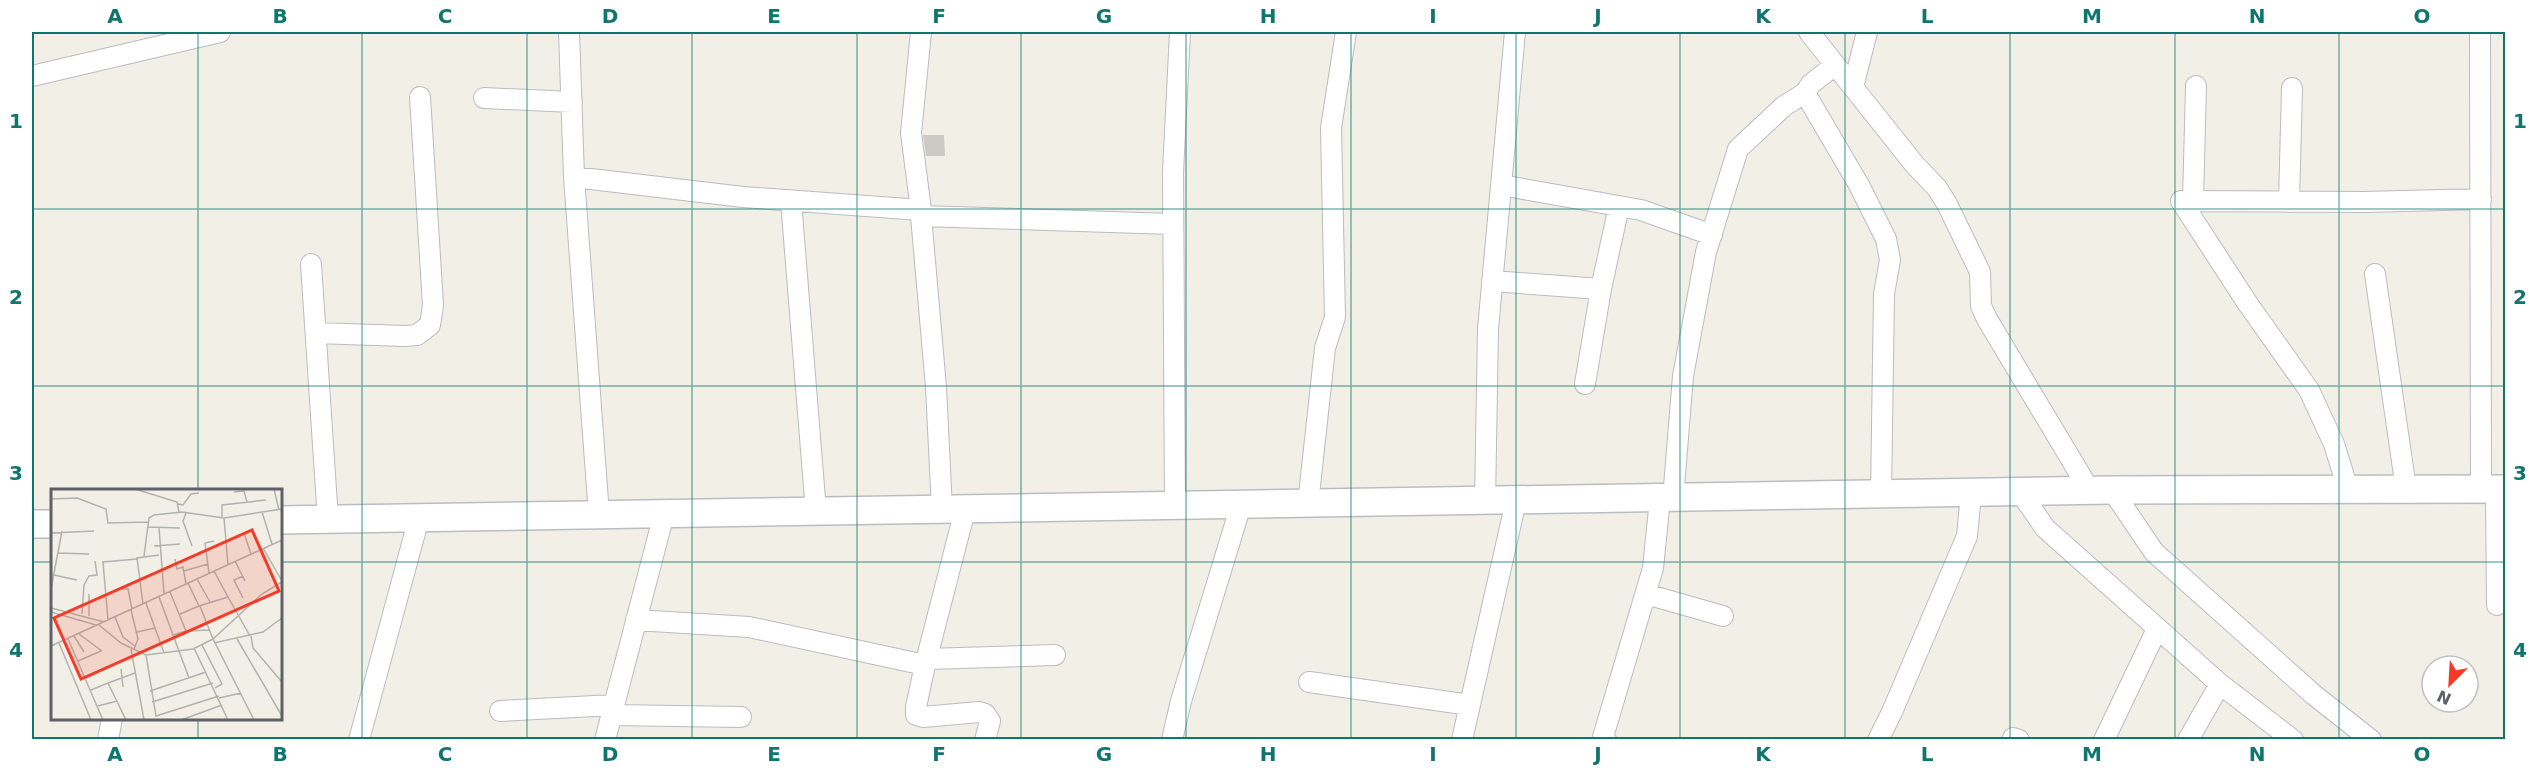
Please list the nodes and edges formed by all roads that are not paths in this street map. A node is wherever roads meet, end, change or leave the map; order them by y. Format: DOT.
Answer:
graph roads {
  1 [pos="220,32"];
  2 [pos="569,32"];
  3 [pos="921,32"];
  4 [pos="1180,32"];
  5 [pos="1346,32"];
  6 [pos="1515,32"];
  7 [pos="1809,32"];
  8 [pos="1868,32"];
  9 [pos="2480,32"];
  10 [pos="1833,67"];
  11 [pos="32,76"];
  12 [pos="2196,86"];
  13 [pos="1853,87"];
  14 [pos="2292,88"];
  15 [pos="1808,89"];
  16 [pos="420,97"];
  17 [pos="484,98"];
  18 [pos="572,102"];
  19 [pos="574,177"];
  20 [pos="1501,185"];
  21 [pos="2481,199"];
  22 [pos="791,201"];
  23 [pos="2193,201"];
  24 [pos="2289,202"];
  25 [pos="1619,206"];
  26 [pos="921,213"];
  27 [pos="1173,224"];
  28 [pos="1712,235"];
  29 [pos="311,264"];
  30 [pos="2375,274"];
  31 [pos="1492,281"];
  32 [pos="1601,289"];
  33 [pos="316,333"];
  34 [pos="1585,384"];
  35 [pos="2348,489"];
  36 [pos="2406,489"];
  37 [pos="2494,489"];
  38 [pos="2101,490"];
  39 [pos="2021,493"];
  40 [pos="1971,494"];
  41 [pos="1881,495"];
  42 [pos="1666,499"];
  43 [pos="1516,501"];
  44 [pos="1485,502"];
  45 [pos="1308,504"];
  46 [pos="1175,506"];
  47 [pos="1241,506"];
  48 [pos="953,510"];
  49 [pos="816,512"];
  50 [pos="664,514"];
  51 [pos="599,515"];
  52 [pos="419,518"];
  53 [pos="282,520"];
  54 [pos="328,520"];
  55 [pos="32,524"];
  56 [pos="51,524"];
  57 [pos="1646,594"];
  58 [pos="2497,605"];
  59 [pos="1723,616"];
  60 [pos="636,620"];
  61 [pos="2157,629"];
  62 [pos="1055,655"];
  63 [pos="926,662"];
  64 [pos="1309,682"];
  65 [pos="2220,684"];
  66 [pos="1470,705"];
  67 [pos="613,710"];
  68 [pos="500,711"];
  69 [pos="741,717"];
  70 [pos="112,720"];
  71 [pos="108,740"];
  72 [pos="359,740"];
  73 [pos="605,740"];
  74 [pos="985,740"];
  75 [pos="1172,740"];
  76 [pos="1462,740"];
  77 [pos="1606,740"];
  78 [pos="1878,740"];
  79 [pos="2104,740"];
  80 [pos="2188,740"];
  81 [pos="2293,740"];
  82 [pos="2371,740"];
  1 -- 11 [label="street"];
  2 -- 18 [label="street"];
  3 -- 26 [label="street"];
  4 -- 27 [label="street"];
  5 -- 45 [label="street"];
  6 -- 20 [label="street"];
  7 -- 10 [label="street"];
  8 -- 13 [label="street"];
  9 -- 21 [label="street"];
  10 -- 13 [label="street"];
  10 -- 15 [label="street"];
  12 -- 23 [label="street"];
  13 -- 38 [label="street"];
  14 -- 24 [label="street"];
  15 -- 28 [label="street"];
  15 -- 41 [label="street"];
  16 -- 33 [label="street"];
  17 -- 18 [label="street"];
  18 -- 19 [label="street"];
  19 -- 22 [label="street"];
  19 -- 51 [label="street"];
  20 -- 25 [label="street"];
  20 -- 31 [label="street"];
  21 -- 24 [label="street"];
  21 -- 37 [label="street"];
  22 -- 26 [label="street"];
  22 -- 49 [label="street"];
  23 -- 24 [label="street"];
  23 -- 35 [label="street"];
  25 -- 28 [label="street"];
  25 -- 32 [label="street"];
  26 -- 27 [label="street"];
  26 -- 48 [label="street"];
  27 -- 46 [label="street"];
  28 -- 42 [label="street"];
  29 -- 33 [label="street"];
  30 -- 36 [label="street"];
  31 -- 32 [label="street"];
  31 -- 44 [label="street"];
  32 -- 34 [label="street"];
  33 -- 54 [label="street"];
  35 -- 36 [label="main road"];
  35 -- 38 [label="main road"];
  36 -- 37 [label="main road"];
  37 -- 58 [label="street"];
  38 -- 39 [label="main road"];
  38 -- 82 [label="street"];
  39 -- 40 [label="main road"];
  39 -- 61 [label="street"];
  40 -- 41 [label="main road"];
  40 -- 78 [label="street"];
  41 -- 42 [label="main road"];
  42 -- 43 [label="main road"];
  42 -- 57 [label="street"];
  43 -- 44 [label="main road"];
  43 -- 66 [label="street"];
  44 -- 45 [label="main road"];
  45 -- 47 [label="main road"];
  46 -- 47 [label="main road"];
  46 -- 48 [label="main road"];
  47 -- 75 [label="street"];
  48 -- 49 [label="main road"];
  48 -- 63 [label="street"];
  49 -- 50 [label="main road"];
  50 -- 51 [label="main road"];
  50 -- 60 [label="street"];
  51 -- 52 [label="main road"];
  52 -- 54 [label="main road"];
  52 -- 72 [label="street"];
  53 -- 54 [label="main road"];
  55 -- 56 [label="main road"];
  57 -- 59 [label="street"];
  57 -- 77 [label="street"];
  60 -- 63 [label="street"];
  60 -- 67 [label="street"];
  61 -- 65 [label="street"];
  61 -- 79 [label="street"];
  62 -- 63 [label="street"];
  63 -- 74 [label="street"];
  64 -- 66 [label="street"];
  65 -- 80 [label="street"];
  65 -- 81 [label="street"];
  66 -- 76 [label="street"];
  67 -- 68 [label="street"];
  67 -- 69 [label="street"];
  67 -- 73 [label="street"];
  70 -- 71 [label="street"];
}
